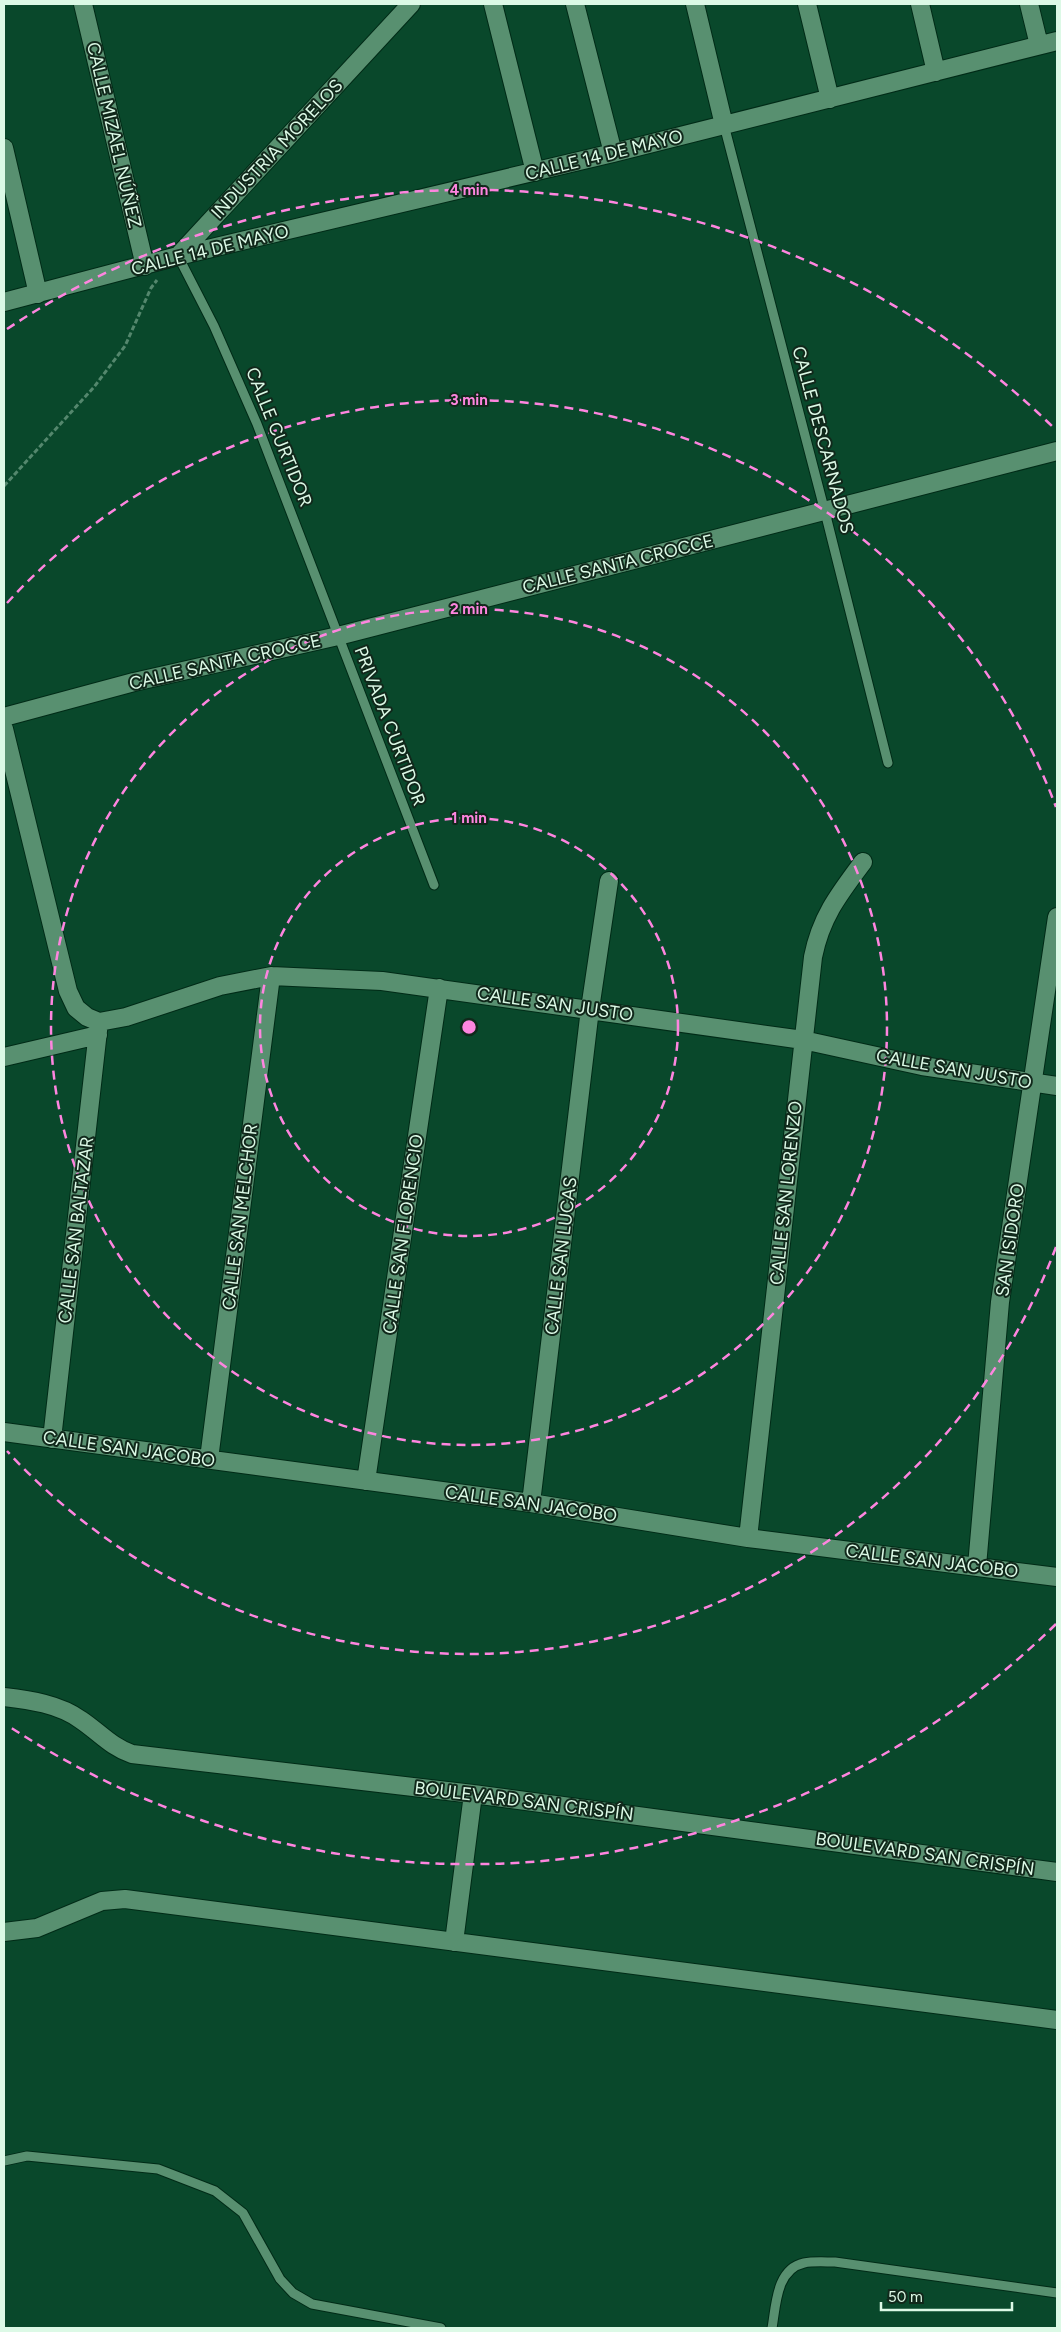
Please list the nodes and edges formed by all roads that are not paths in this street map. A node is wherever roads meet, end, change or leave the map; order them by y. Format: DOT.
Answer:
graph roads {
  1 [pos="83,4"];
  2 [pos="412,4"];
  3 [pos="494,4"];
  4 [pos="575,4"];
  5 [pos="695,4"];
  6 [pos="807,4"];
  7 [pos="920,4"];
  8 [pos="1029,4"];
  9 [pos="1057,41"];
  10 [pos="1039,45"];
  11 [pos="936,72"];
  12 [pos="830,99"];
  13 [pos="724,126"];
  14 [pos="4,148"];
  15 [pos="613,154"];
  16 [pos="535,172"];
  17 [pos="178,256"];
  18 [pos="145,266"];
  19 [pos="38,294"];
  20 [pos="4,302"];
  21 [pos="1057,451"];
  22 [pos="825,512"];
  23 [pos="338,636"];
  24 [pos="4,717"];
  25 [pos="4,729"];
  26 [pos="888,763"];
  27 [pos="863,862"];
  28 [pos="609,881"];
  29 [pos="434,885"];
  30 [pos="1057,917"];
  31 [pos="271,976"];
  32 [pos="1053,977"];
  33 [pos="439,988"];
  34 [pos="590,1009"];
  35 [pos="98,1028"];
  36 [pos="803,1040"];
  37 [pos="4,1057"];
  38 [pos="1033,1082"];
  39 [pos="1057,1086"];
  40 [pos="4,1432"];
  41 [pos="52,1438"];
  42 [pos="209,1460"];
  43 [pos="366,1481"];
  44 [pos="531,1503"];
  45 [pos="748,1538"];
  46 [pos="977,1566"];
  47 [pos="1057,1577"];
  48 [pos="4,1697"];
  49 [pos="473,1794"];
  50 [pos="1057,1872"];
  51 [pos="4,1932"];
  52 [pos="454,1942"];
  53 [pos="1057,2020"];
  54 [pos="4,2161"];
  55 [pos="1057,2293"];
  56 [pos="441,2328"];
  57 [pos="772,2328"];
  1 -- 18 [label="street, CALLE MIZAEL NÚÑEZ"];
  2 -- 17 [label="street, INDUSTRIA MORELOS"];
  3 -- 16 [label="street"];
  4 -- 15 [label="street"];
  5 -- 13 [label="street"];
  6 -- 12 [label="street"];
  7 -- 11 [label="street"];
  8 -- 10 [label="street"];
  9 -- 10 [label="street, CALLE 14 DE MAYO"];
  10 -- 11 [label="street, CALLE 14 DE MAYO"];
  11 -- 12 [label="street, CALLE 14 DE MAYO"];
  12 -- 13 [label="street, CALLE 14 DE MAYO"];
  13 -- 15 [label="street, CALLE 14 DE MAYO"];
  13 -- 22 [label="lane, CALLE DESCARNADOS"];
  14 -- 19 [label="street"];
  15 -- 16 [label="street, CALLE 14 DE MAYO"];
  16 -- 17 [label="street, CALLE 14 DE MAYO"];
  17 -- 18 [label="street, CALLE 14 DE MAYO"];
  17 -- 23 [label="lane, CALLE CURTIDOR"];
  18 -- 19 [label="street, CALLE 14 DE MAYO"];
  19 -- 20 [label="street, CALLE 14 DE MAYO"];
  21 -- 22 [label="street, CALLE SANTA CROCCE"];
  22 -- 23 [label="street, CALLE SANTA CROCCE"];
  22 -- 26 [label="lane, CALLE DESCARNADOS"];
  23 -- 24 [label="street, CALLE SANTA CROCCE"];
  23 -- 29 [label="lane, PRIVADA CURTIDOR"];
  25 -- 35 [label="street"];
  27 -- 36 [label="street, CALLE SAN LORENZO"];
  28 -- 34 [label="street, CALLE SAN LUCAS"];
  30 -- 32 [label="street, SAN ISIDORO"];
  31 -- 33 [label="street, CALLE SAN JUSTO"];
  31 -- 35 [label="street, CALLE SAN JUSTO"];
  31 -- 42 [label="street, CALLE SAN MELCHOR"];
  32 -- 38 [label="street, SAN ISIDORO"];
  33 -- 34 [label="street, CALLE SAN JUSTO"];
  33 -- 43 [label="street, CALLE SAN FLORENCIO"];
  34 -- 36 [label="street, CALLE SAN JUSTO"];
  34 -- 44 [label="street, CALLE SAN LUCAS"];
  35 -- 37 [label="street, CALLE SAN JUSTO"];
  35 -- 41 [label="street, CALLE SAN BALTAZAR"];
  36 -- 38 [label="street, CALLE SAN JUSTO"];
  36 -- 45 [label="street, CALLE SAN LORENZO"];
  38 -- 39 [label="street, CALLE SAN JUSTO"];
  38 -- 46 [label="street, SAN ISIDORO"];
  40 -- 41 [label="street, CALLE SAN JACOBO"];
  41 -- 42 [label="street, CALLE SAN JACOBO"];
  42 -- 43 [label="street, CALLE SAN JACOBO"];
  43 -- 44 [label="street, CALLE SAN JACOBO"];
  44 -- 45 [label="street, CALLE SAN JACOBO"];
  45 -- 46 [label="street, CALLE SAN JACOBO"];
  46 -- 47 [label="street, CALLE SAN JACOBO"];
  48 -- 49 [label="street, BOULEVARD SAN CRISPÍN"];
  49 -- 50 [label="street, BOULEVARD SAN CRISPÍN"];
  49 -- 52 [label="street"];
  51 -- 52 [label="street"];
  52 -- 53 [label="street"];
  54 -- 56 [label="lane"];
  55 -- 57 [label="lane"];
}
